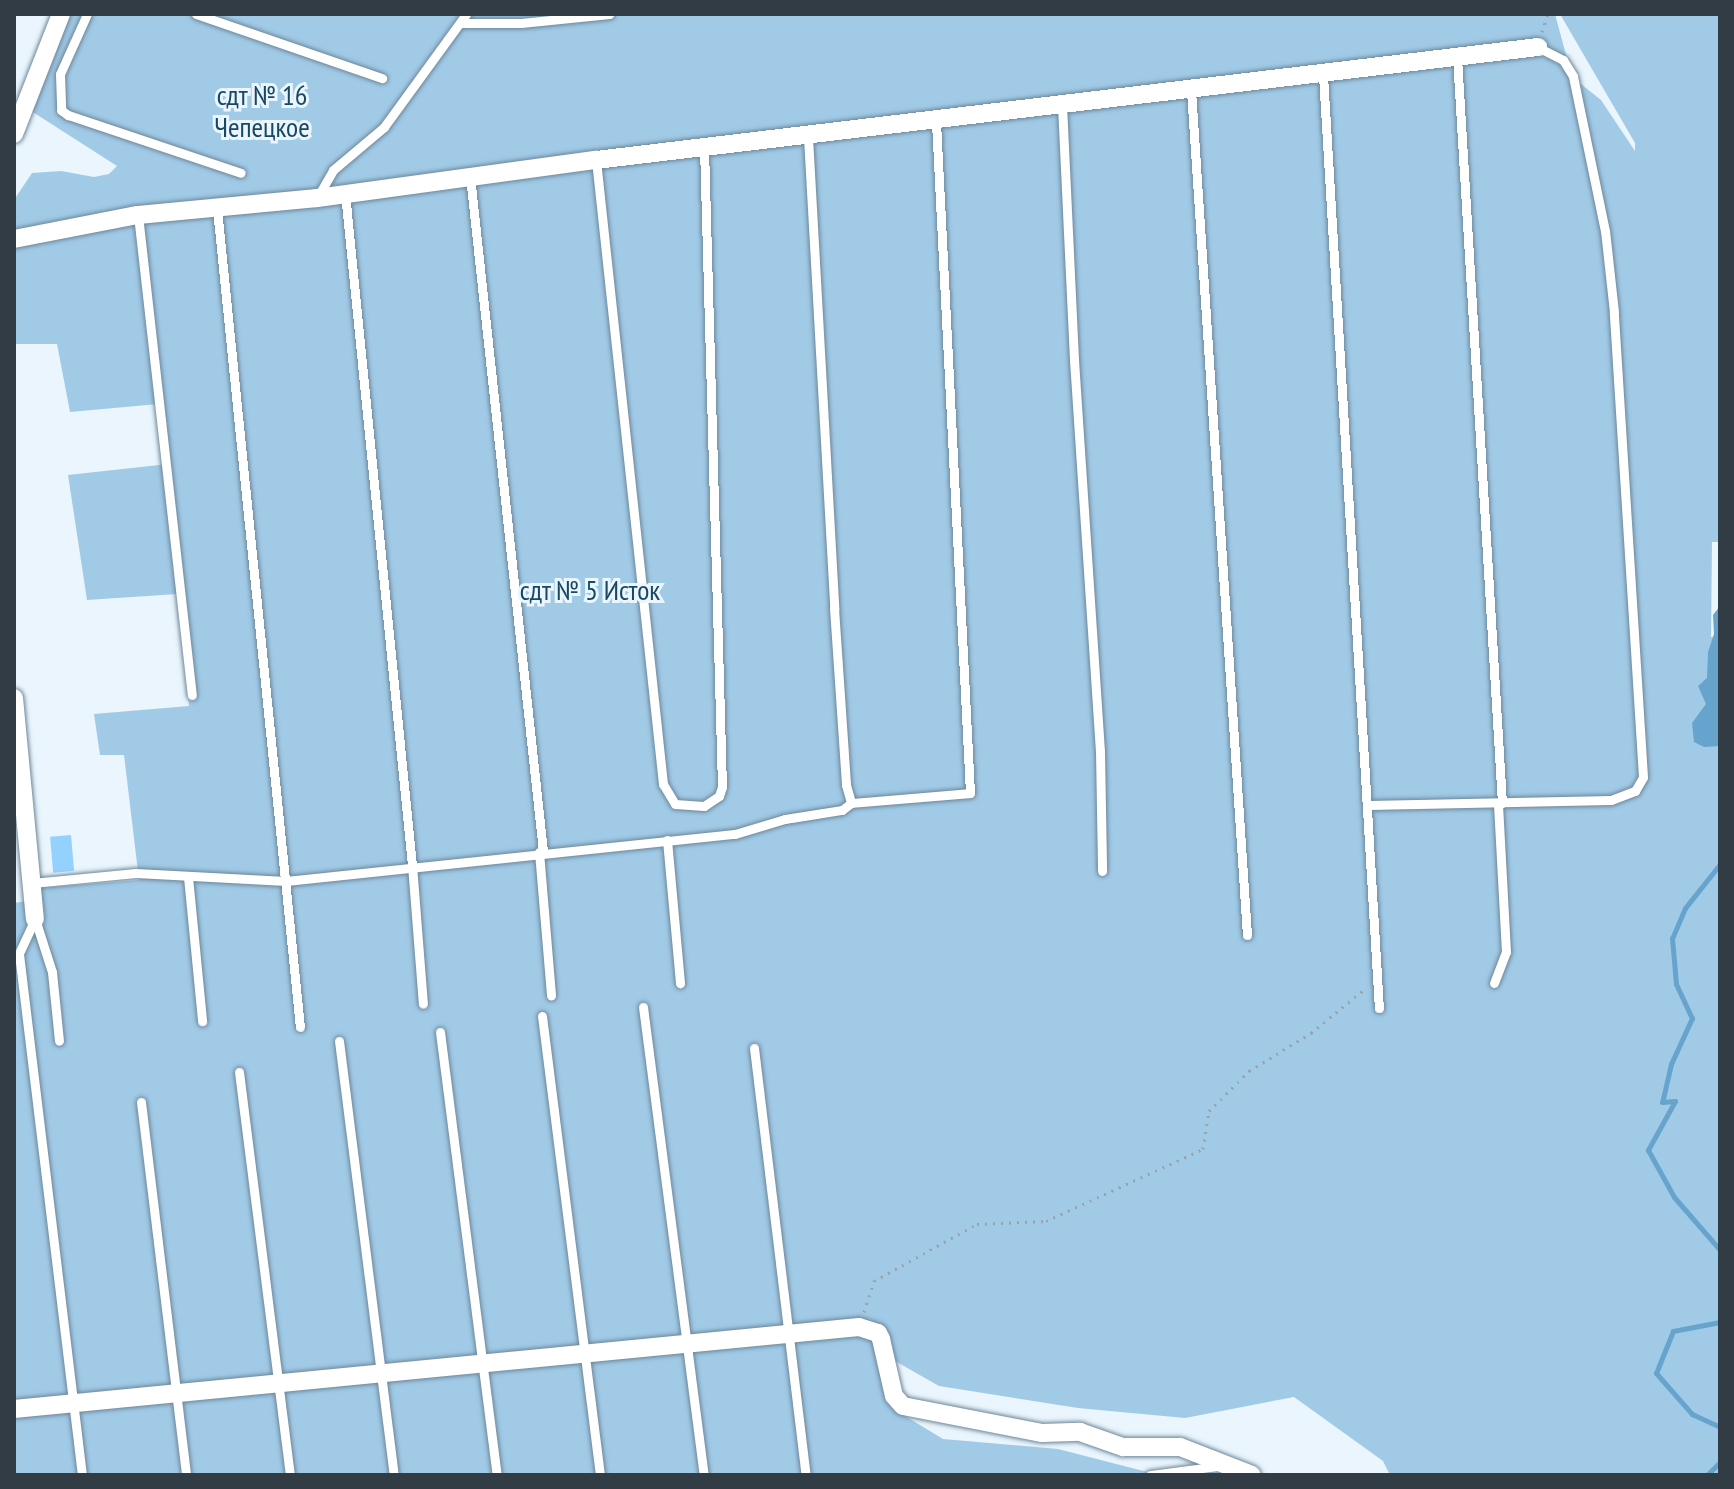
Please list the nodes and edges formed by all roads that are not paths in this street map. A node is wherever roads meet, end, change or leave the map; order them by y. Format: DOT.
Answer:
graph roads {
  1 [pos="61,14"];
  2 [pos="87,14"];
  3 [pos="196,14"];
  4 [pos="610,14"];
  5 [pos="463,18"];
  6 [pos="1538,47"];
  7 [pos="1457,57"];
  8 [pos="1323,75"];
  9 [pos="382,78"];
  10 [pos="1191,90"];
  11 [pos="1062,105"];
  12 [pos="936,122"];
  13 [pos="14,134"];
  14 [pos="808,137"];
  15 [pos="704,147"];
  16 [pos="596,160"];
  17 [pos="241,173"];
  18 [pos="470,176"];
  19 [pos="345,193"];
  20 [pos="317,198"];
  21 [pos="217,209"];
  22 [pos="138,215"];
  23 [pos="14,239"];
  24 [pos="192,695"];
  25 [pos="14,698"];
  26 [pos="851,803"];
  27 [pos="1500,803"];
  28 [pos="1369,805"];
  29 [pos="667,840"];
  30 [pos="541,851"];
  31 [pos="412,865"];
  32 [pos="1102,871"];
  33 [pos="188,877"];
  34 [pos="286,881"];
  35 [pos="32,883"];
  36 [pos="35,919"];
  37 [pos="1247,935"];
  38 [pos="16,954"];
  39 [pos="680,983"];
  40 [pos="1494,983"];
  41 [pos="551,995"];
  42 [pos="423,1004"];
  43 [pos="643,1007"];
  44 [pos="1379,1008"];
  45 [pos="542,1016"];
  46 [pos="202,1021"];
  47 [pos="300,1027"];
  48 [pos="440,1032"];
  49 [pos="59,1041"];
  50 [pos="339,1041"];
  51 [pos="754,1048"];
  52 [pos="239,1072"];
  53 [pos="141,1102"];
  54 [pos="788,1334"];
  55 [pos="686,1343"];
  56 [pos="584,1353"];
  57 [pos="483,1363"];
  58 [pos="380,1372"];
  59 [pos="277,1382"];
  60 [pos="176,1391"];
  61 [pos="73,1403"];
  62 [pos="14,1409"];
  63 [pos="1224,1465"];
  64 [pos="82,1475"];
  65 [pos="186,1475"];
  66 [pos="290,1475"];
  67 [pos="394,1475"];
  68 [pos="497,1475"];
  69 [pos="600,1475"];
  70 [pos="704,1475"];
  71 [pos="806,1475"];
  72 [pos="1150,1475"];
  73 [pos="1252,1475"];
  1 -- 13 [label="street"];
  2 -- 17 [label="lane"];
  3 -- 9 [label="lane"];
  4 -- 5 [label="lane"];
  5 -- 20 [label="lane"];
  6 -- 7 [label="street"];
  6 -- 27 [label="lane"];
  7 -- 8 [label="street"];
  7 -- 27 [label="lane"];
  8 -- 10 [label="street"];
  8 -- 28 [label="lane"];
  10 -- 11 [label="street"];
  10 -- 37 [label="lane"];
  11 -- 12 [label="street"];
  11 -- 32 [label="lane"];
  12 -- 14 [label="street"];
  12 -- 26 [label="lane"];
  14 -- 15 [label="street"];
  14 -- 26 [label="lane"];
  15 -- 16 [label="street"];
  15 -- 16 [label="lane"];
  16 -- 18 [label="street"];
  18 -- 19 [label="street"];
  18 -- 30 [label="lane"];
  19 -- 20 [label="street"];
  19 -- 31 [label="lane"];
  20 -- 21 [label="street"];
  21 -- 22 [label="street"];
  21 -- 34 [label="lane"];
  22 -- 23 [label="street"];
  22 -- 24 [label="lane"];
  25 -- 35 [label="street"];
  26 -- 29 [label="lane"];
  27 -- 28 [label="lane"];
  27 -- 40 [label="lane"];
  28 -- 44 [label="lane"];
  29 -- 30 [label="lane"];
  29 -- 39 [label="lane"];
  30 -- 31 [label="lane"];
  30 -- 41 [label="lane"];
  31 -- 34 [label="lane"];
  31 -- 42 [label="lane"];
  33 -- 34 [label="lane"];
  33 -- 35 [label="lane"];
  33 -- 46 [label="lane"];
  34 -- 47 [label="lane"];
  35 -- 36 [label="street"];
  36 -- 38 [label="lane"];
  36 -- 49 [label="lane"];
  38 -- 61 [label="lane"];
  43 -- 55 [label="lane"];
  45 -- 56 [label="lane"];
  48 -- 57 [label="lane"];
  50 -- 58 [label="lane"];
  51 -- 54 [label="lane"];
  52 -- 59 [label="lane"];
  53 -- 60 [label="lane"];
  54 -- 55 [label="street"];
  54 -- 63 [label="street"];
  54 -- 71 [label="lane"];
  55 -- 56 [label="street"];
  55 -- 70 [label="lane"];
  56 -- 57 [label="street"];
  56 -- 69 [label="lane"];
  57 -- 58 [label="street"];
  57 -- 68 [label="lane"];
  58 -- 59 [label="street"];
  58 -- 67 [label="lane"];
  59 -- 60 [label="street"];
  59 -- 66 [label="lane"];
  60 -- 61 [label="street"];
  60 -- 65 [label="lane"];
  61 -- 62 [label="street"];
  61 -- 64 [label="lane"];
  63 -- 72 [label="lane"];
  63 -- 73 [label="street"];
}
